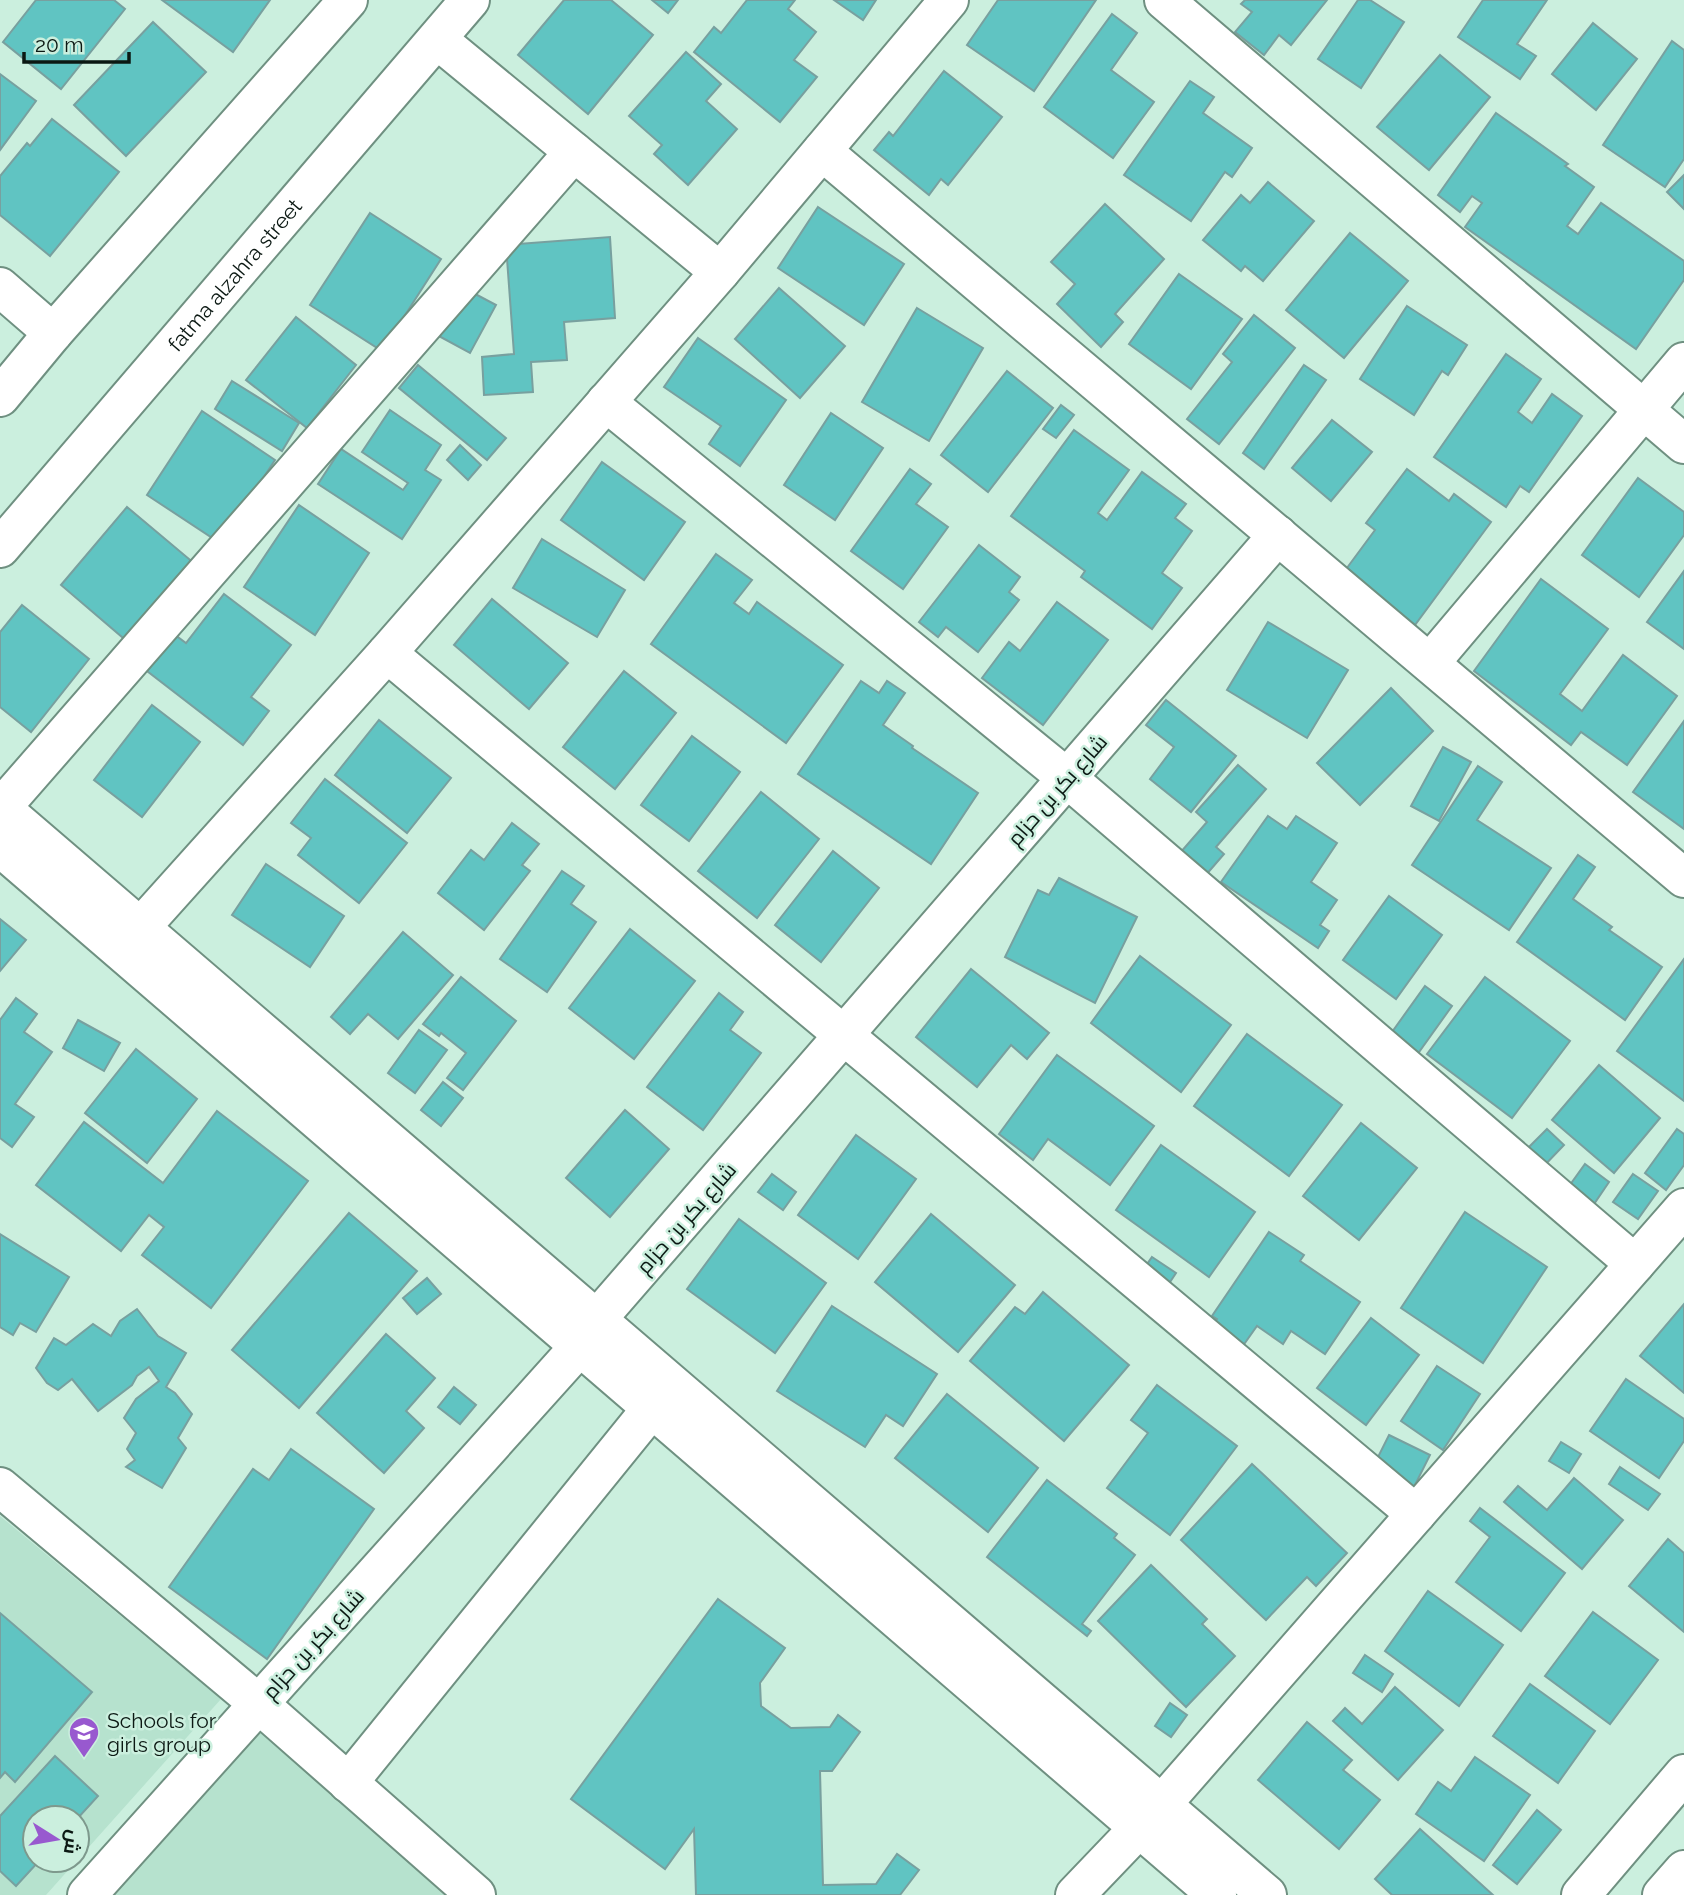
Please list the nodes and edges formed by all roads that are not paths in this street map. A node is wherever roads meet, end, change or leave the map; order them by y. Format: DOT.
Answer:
graph roads {
  1 [pos="348,0"];
  2 [pos="470,0"];
  3 [pos="949,0"];
  4 [pos="1164,0"];
  5 [pos="438,40"];
  6 [pos="822,151"];
  7 [pos="574,152"];
  8 [pos="720,272"];
  9 [pos="0,287"];
  10 [pos="53,333"];
  11 [pos="1684,362"];
  12 [pos="0,397"];
  13 [pos="606,402"];
  14 [pos="1644,410"];
  15 [pos="1684,444"];
  16 [pos="1278,535"];
  17 [pos="0,548"];
  18 [pos="387,653"];
  19 [pos="1430,663"];
  20 [pos="1067,778"];
  21 [pos="1,808"];
  22 [pos="0,847"];
  23 [pos="1684,878"];
  24 [pos="140,928"];
  25 [pos="844,1036"];
  26 [pos="1684,1208"];
  27 [pos="1635,1264"];
  28 [pos="588,1333"];
  29 [pos="652,1408"];
  30 [pos="0,1487"];
  31 [pos="1416,1514"];
  32 [pos="259,1704"];
  33 [pos="1684,1774"];
  34 [pos="348,1783"];
  35 [pos="1150,1816"];
  36 [pos="1684,1870"];
  37 [pos="88,1895"];
  38 [pos="475,1895"];
  39 [pos="1075,1895"];
  40 [pos="1217,1895"];
  41 [pos="1268,1895"];
  42 [pos="1581,1895"];
  43 [pos="1662,1895"];
  1 -- 10 [label="street"];
  2 -- 5 [label="street, fatma alzahra street"];
  3 -- 6 [label="street"];
  4 -- 14 [label="street"];
  5 -- 7 [label="street"];
  5 -- 17 [label="street, fatma alzahra street"];
  6 -- 8 [label="street"];
  6 -- 16 [label="street"];
  7 -- 8 [label="street"];
  7 -- 21 [label="street"];
  8 -- 13 [label="street"];
  9 -- 10 [label="street"];
  10 -- 12 [label="street"];
  11 -- 14 [label="street"];
  13 -- 18 [label="street"];
  13 -- 20 [label="street"];
  14 -- 15 [label="street"];
  14 -- 19 [label="street"];
  16 -- 19 [label="street"];
  16 -- 20 [label="street, شارع بكر بن حزام"];
  18 -- 24 [label="street"];
  18 -- 25 [label="street"];
  19 -- 23 [label="street"];
  20 -- 25 [label="street, شارع بكر بن حزام"];
  20 -- 27 [label="street"];
  21 -- 24 [label="street"];
  22 -- 28 [label="street"];
  24 -- 28 [label="street"];
  25 -- 28 [label="street, شارع بكر بن حزام"];
  25 -- 31 [label="street"];
  26 -- 27 [label="street"];
  27 -- 31 [label="street"];
  28 -- 29 [label="street"];
  28 -- 32 [label="street, شارع بكر بن حزام"];
  28 -- 35 [label="street"];
  29 -- 34 [label="street"];
  29 -- 35 [label="street"];
  30 -- 32 [label="street"];
  31 -- 35 [label="street"];
  32 -- 34 [label="street"];
  32 -- 37 [label="street, شارع بكر بن حزام"];
  33 -- 42 [label="street"];
  34 -- 38 [label="street"];
  35 -- 39 [label="street"];
  35 -- 40 [label="street"];
  35 -- 41 [label="street"];
  36 -- 43 [label="street"];
}
